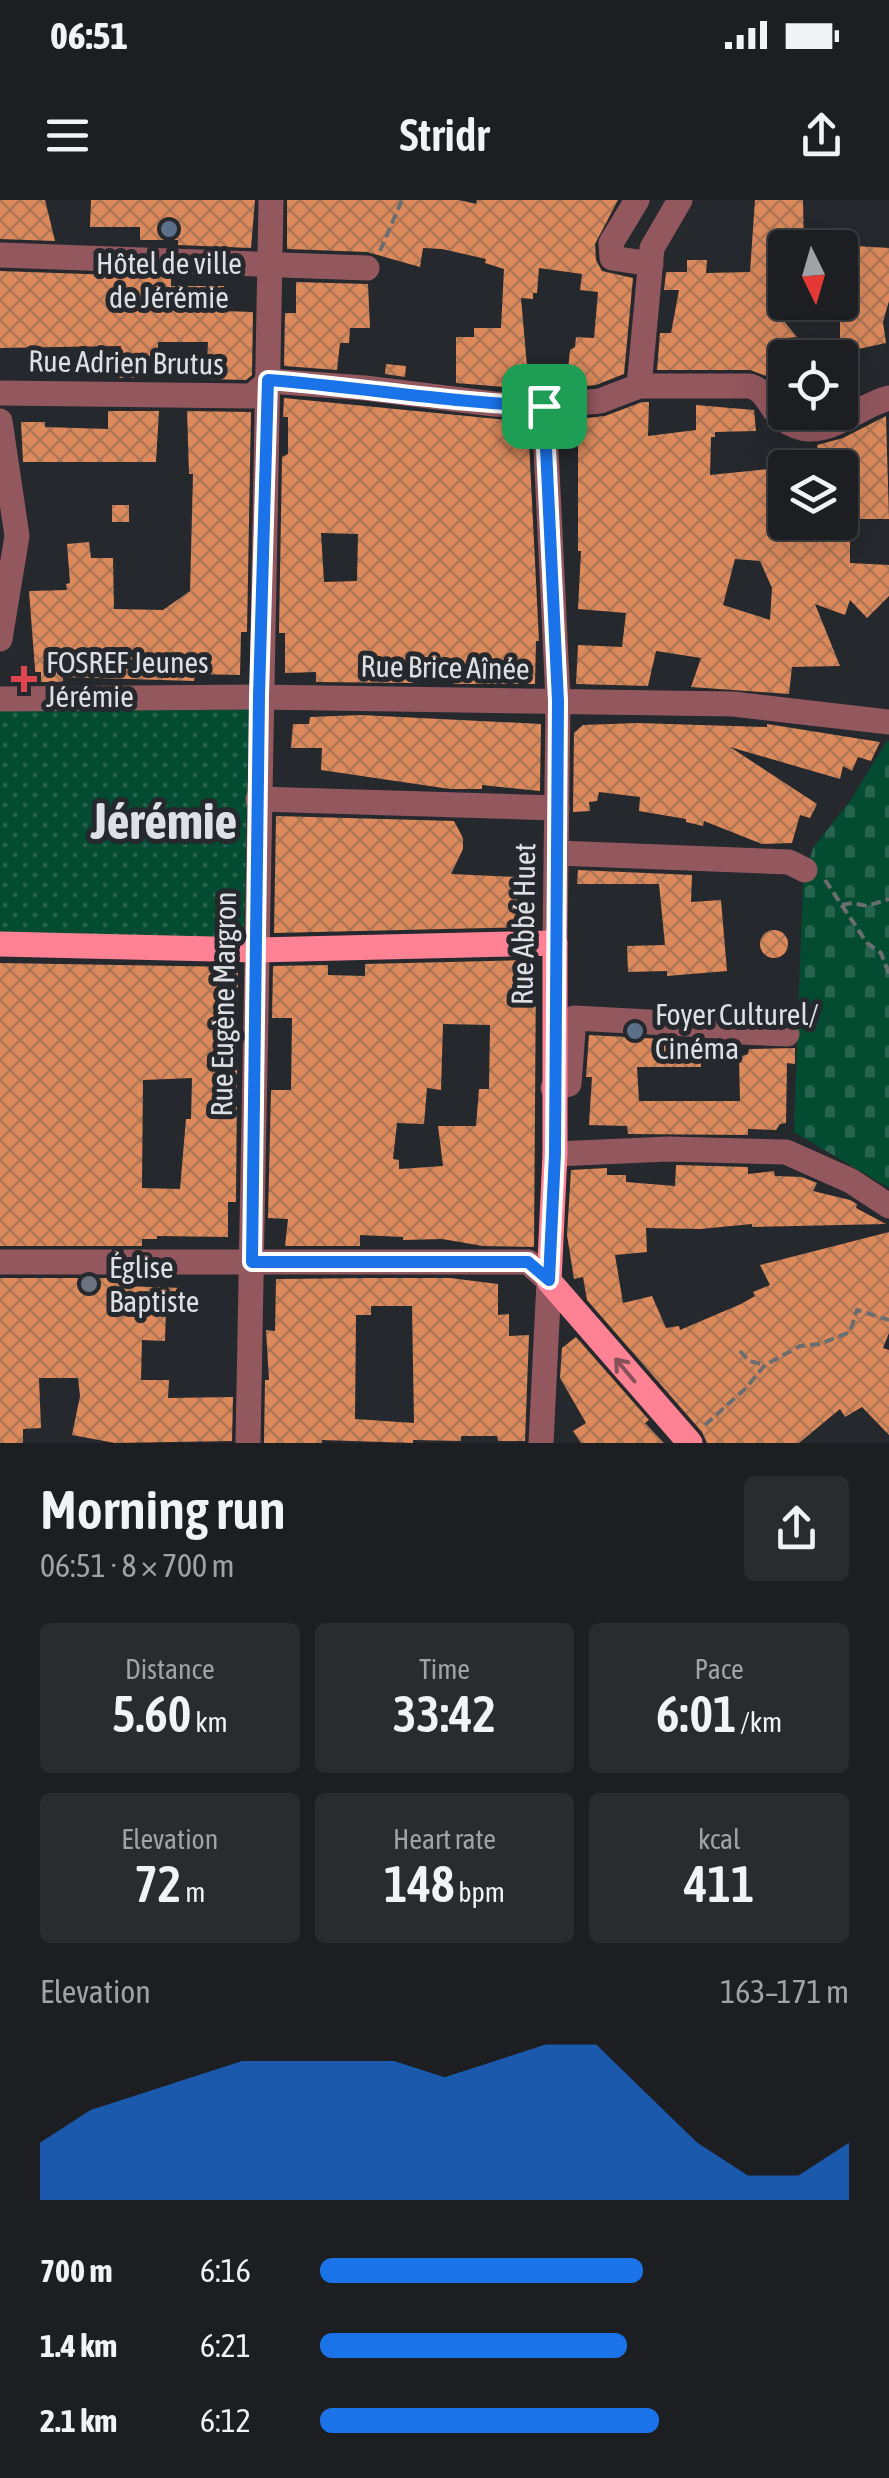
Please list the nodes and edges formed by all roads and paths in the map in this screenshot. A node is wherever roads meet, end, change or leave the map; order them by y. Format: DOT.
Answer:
graph roads {
  1 [pos="271,200"];
  2 [pos="402,200"];
  3 [pos="637,200"];
  4 [pos="680,200"];
  5 [pos="0,255"];
  6 [pos="650,264"];
  7 [pos="270,265"];
  8 [pos="367,268"];
  9 [pos="268,380"];
  10 [pos="639,386"];
  11 [pos="0,392"];
  12 [pos="889,398"];
  13 [pos="544,406"];
  14 [pos="0,421"];
  15 [pos="0,639"];
  16 [pos="259,696"];
  17 [pos="0,699"];
  18 [pos="558,701"];
  19 [pos="889,722"];
  20 [pos="258,799"];
  21 [pos="557,808"];
  22 [pos="557,853"];
  23 [pos="805,870"];
  24 [pos="889,899"];
  25 [pos="842,905"];
  26 [pos="0,944"];
  27 [pos="555,944"];
  28 [pos="257,950"];
  29 [pos="889,974"];
  30 [pos="787,1034"];
  31 [pos="553,1088"];
  32 [pos="555,1154"];
  33 [pos="889,1206"];
  34 [pos="0,1262"];
  35 [pos="252,1262"];
  36 [pos="549,1280"];
  37 [pos="889,1320"];
  38 [pos="740,1351"];
  39 [pos="765,1364"];
  40 [pos="688,1441"];
  41 [pos="248,1443"];
  42 [pos="542,1443"];
  1 -- 7 [label="street, Rue Eugène Margron"];
  2 -- 8 [label="path"];
  3 -- 6 [label="street"];
  4 -- 6 [label="street"];
  5 -- 7 [label="street"];
  6 -- 10 [label="street"];
  7 -- 8 [label="street"];
  7 -- 9 [label="street, Rue Eugène Margron"];
  9 -- 11 [label="street, Rue Adrien Brutus"];
  9 -- 13 [label="street, Rue Adrien Brutus"];
  9 -- 16 [label="street, Rue Eugène Margron"];
  10 -- 12 [label="street, Rue Adrien Brutus"];
  10 -- 13 [label="street, Rue Adrien Brutus"];
  13 -- 18 [label="street, Rue Abbé Huet"];
  14 -- 15 [label="street"];
  16 -- 17 [label="street, Rue Brice Aînée"];
  16 -- 18 [label="street, Rue Brice Aînée"];
  16 -- 20 [label="street, Rue Eugène Margron"];
  18 -- 19 [label="street, Rue Brice Aînée"];
  18 -- 21 [label="street, Rue Abbé Huet"];
  20 -- 21 [label="street"];
  20 -- 28 [label="street, Rue Eugène Margron"];
  21 -- 22 [label="street, Rue Abbé Huet"];
  22 -- 23 [label="street"];
  22 -- 27 [label="street, Rue Abbé Huet"];
  23 -- 25 [label="path"];
  24 -- 25 [label="path"];
  25 -- 29 [label="path"];
  26 -- 28 [label="main road"];
  27 -- 28 [label="main road"];
  27 -- 31 [label="main road, Rue Abbé Huet"];
  28 -- 35 [label="street, Rue Eugène Margron"];
  30 -- 31 [label="street"];
  31 -- 32 [label="main road, Rue Abbé Huet"];
  32 -- 33 [label="street"];
  32 -- 36 [label="main road, Rue Abbé Huet"];
  34 -- 35 [label="street"];
  35 -- 36 [label="street"];
  35 -- 41 [label="street, Rue Eugène Margron"];
  40 -- 36 [label="main road, one-way"];
  36 -- 42 [label="street, Rue Abbé Huet"];
  37 -- 39 [label="path"];
  38 -- 39 [label="path"];
  39 -- 40 [label="path"];
}
